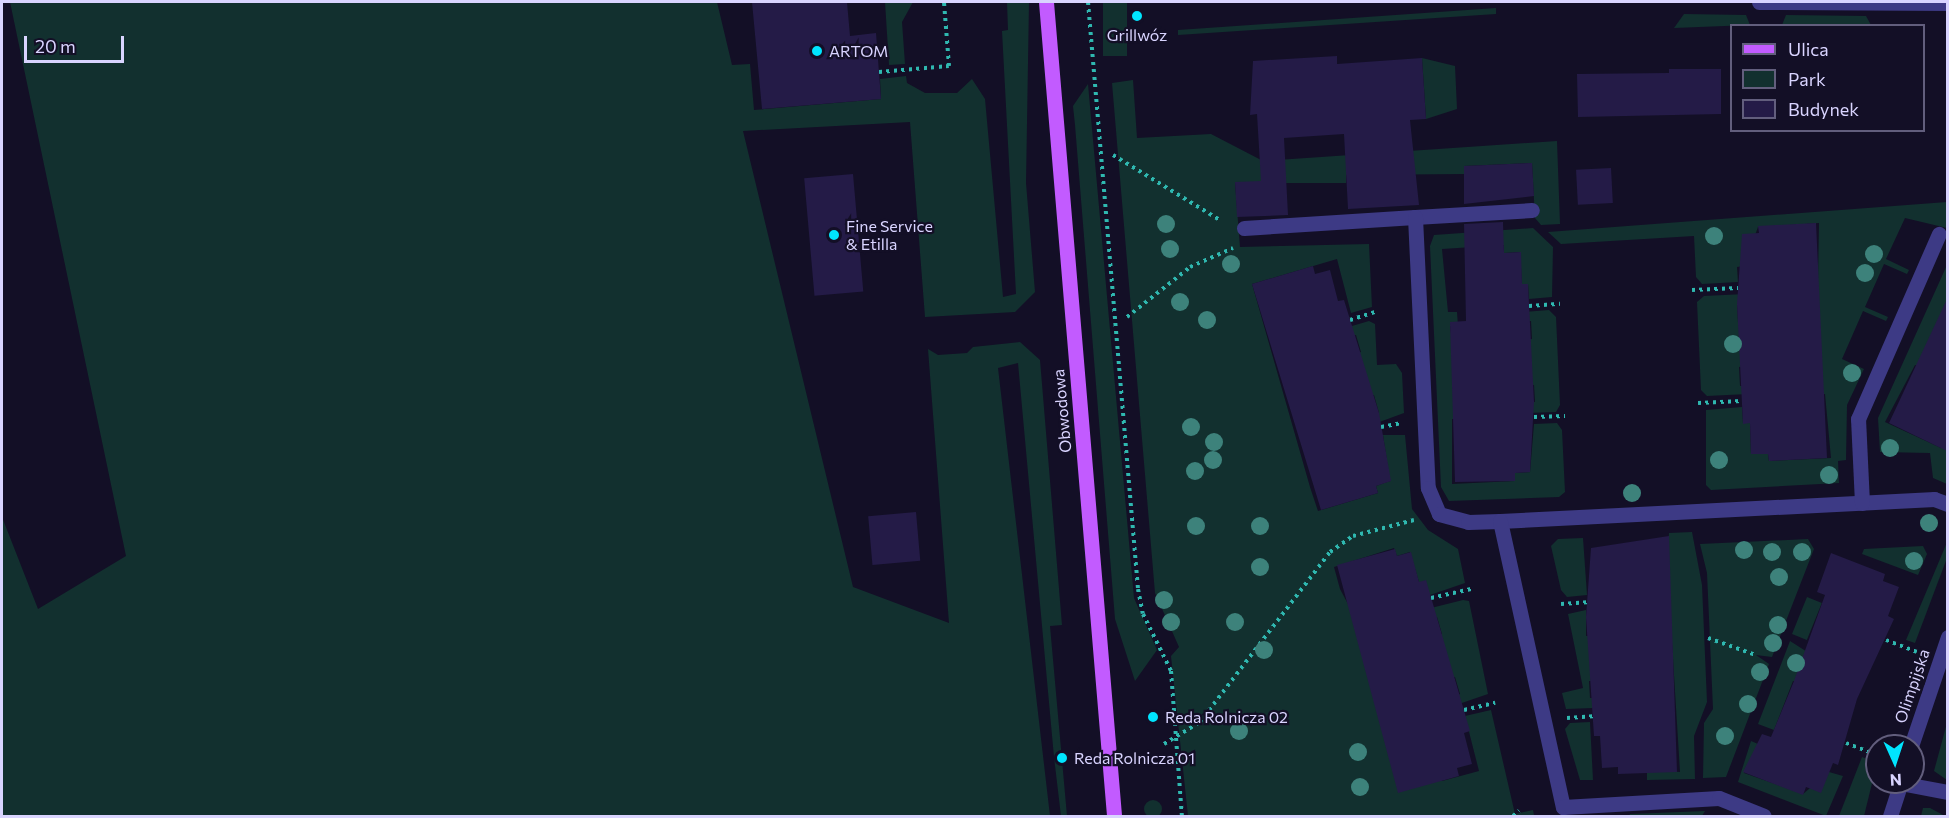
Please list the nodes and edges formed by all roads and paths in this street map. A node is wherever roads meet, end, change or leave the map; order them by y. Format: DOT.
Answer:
graph roads {
  1 [pos="944,2"];
  2 [pos="1046,2"];
  3 [pos="1088,2"];
  4 [pos="1759,2"];
  5 [pos="1947,3"];
  6 [pos="879,72"];
  7 [pos="1113,155"];
  8 [pos="1533,210"];
  9 [pos="1415,217"];
  10 [pos="1939,234"];
  11 [pos="1243,236"];
  12 [pos="1738,288"];
  13 [pos="1692,290"];
  14 [pos="1560,304"];
  15 [pos="1529,306"];
  16 [pos="1378,311"];
  17 [pos="1127,317"];
  18 [pos="1350,320"];
  19 [pos="1742,401"];
  20 [pos="1698,403"];
  21 [pos="1565,416"];
  22 [pos="1534,417"];
  23 [pos="1408,421"];
  24 [pos="1381,427"];
  25 [pos="1862,503"];
  26 [pos="1947,504"];
  27 [pos="1421,518"];
  28 [pos="1500,521"];
  29 [pos="1470,589"];
  30 [pos="1431,598"];
  31 [pos="1587,602"];
  32 [pos="1561,604"];
  33 [pos="1947,637"];
  34 [pos="1708,638"];
  35 [pos="1886,640"];
  36 [pos="1756,655"];
  37 [pos="1923,655"];
  38 [pos="1495,703"];
  39 [pos="1464,710"];
  40 [pos="1593,716"];
  41 [pos="1559,718"];
  42 [pos="1915,734"];
  43 [pos="1176,738"];
  44 [pos="1846,743"];
  45 [pos="1164,744"];
  46 [pos="1865,750"];
  47 [pos="1925,787"];
  48 [pos="1947,792"];
  49 [pos="1896,794"];
  50 [pos="1563,807"];
  51 [pos="1519,811"];
  52 [pos="1114,816"];
  53 [pos="1182,816"];
  54 [pos="1513,816"];
  55 [pos="1583,816"];
  56 [pos="1764,816"];
  57 [pos="1890,816"];
  1 -- 6 [label="path"];
  2 -- 52 [label="main road, Obwodowa"];
  3 -- 43 [label="path"];
  4 -- 5 [label="street"];
  7 -- 11 [label="path"];
  8 -- 9 [label="street"];
  9 -- 11 [label="street"];
  9 -- 28 [label="street"];
  10 -- 25 [label="street"];
  11 -- 17 [label="path"];
  12 -- 13 [label="path"];
  14 -- 15 [label="path"];
  16 -- 18 [label="path"];
  19 -- 20 [label="path"];
  21 -- 22 [label="path"];
  23 -- 24 [label="path"];
  25 -- 26 [label="street"];
  25 -- 28 [label="street"];
  27 -- 43 [label="path"];
  28 -- 50 [label="street"];
  29 -- 30 [label="path"];
  31 -- 32 [label="path"];
  33 -- 42 [label="street, Olimpijska"];
  34 -- 36 [label="path"];
  35 -- 37 [label="path"];
  38 -- 39 [label="path"];
  40 -- 41 [label="path"];
  43 -- 45 [label="path"];
  43 -- 53 [label="path"];
  44 -- 46 [label="path"];
  47 -- 48 [label="street"];
  49 -- 57 [label="street"];
  50 -- 55 [label="street"];
  50 -- 56 [label="street"];
  51 -- 54 [label="path"];
}
